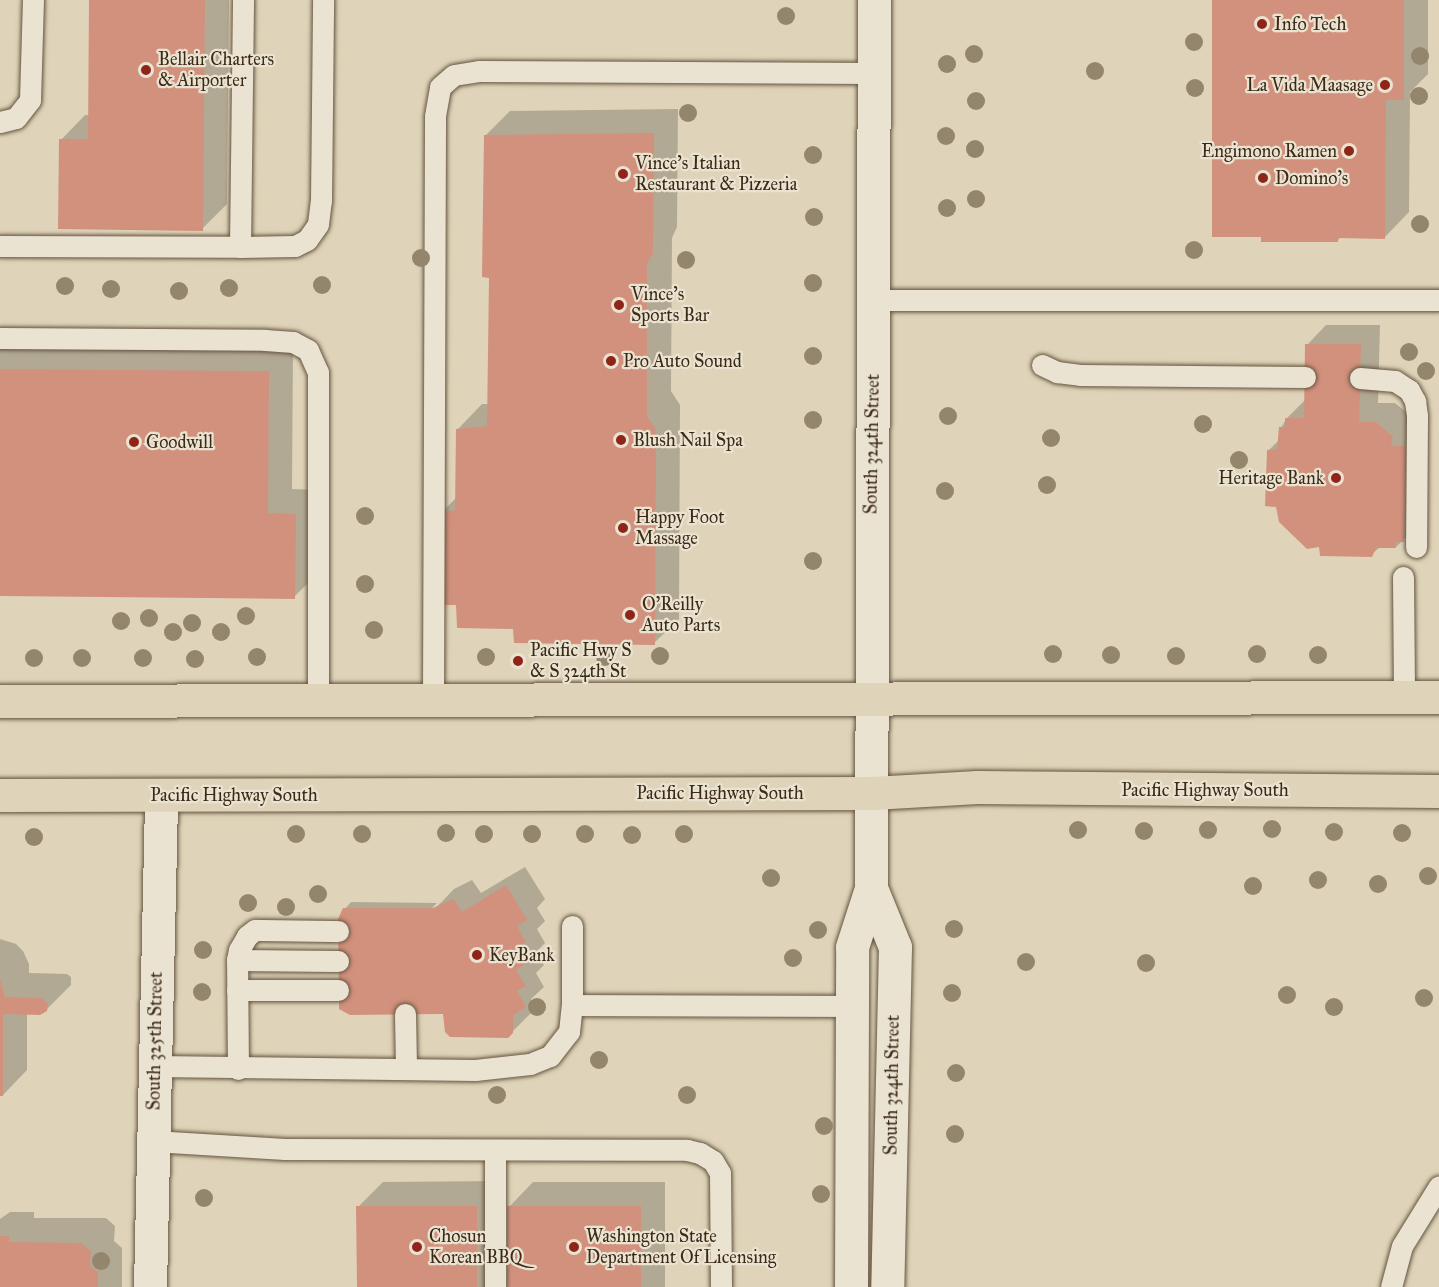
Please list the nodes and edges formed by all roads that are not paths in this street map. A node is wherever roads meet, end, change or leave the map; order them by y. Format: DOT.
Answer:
graph roads {
  1 [pos="33,0"];
  2 [pos="243,0"];
  3 [pos="323,0"];
  4 [pos="874,0"];
  5 [pos="874,73"];
  6 [pos="0,122"];
  7 [pos="0,246"];
  8 [pos="240,248"];
  9 [pos="873,300"];
  10 [pos="1439,300"];
  11 [pos="0,338"];
  12 [pos="1042,364"];
  13 [pos="1305,377"];
  14 [pos="1360,378"];
  15 [pos="1416,547"];
  16 [pos="1403,578"];
  17 [pos="872,697"];
  18 [pos="1404,697"];
  19 [pos="1439,697"];
  20 [pos="318,698"];
  21 [pos="433,698"];
  22 [pos="0,700"];
  23 [pos="1439,790"];
  24 [pos="872,793"];
  25 [pos="0,795"];
  26 [pos="161,795"];
  27 [pos="871,888"];
  28 [pos="572,926"];
  29 [pos="338,931"];
  30 [pos="237,960"];
  31 [pos="338,961"];
  32 [pos="237,990"];
  33 [pos="338,990"];
  34 [pos="572,1005"];
  35 [pos="852,1006"];
  36 [pos="405,1014"];
  37 [pos="154,1066"];
  38 [pos="406,1068"];
  39 [pos="238,1069"];
  40 [pos="153,1141"];
  41 [pos="495,1150"];
  42 [pos="1439,1186"];
  43 [pos="150,1287"];
  44 [pos="495,1287"];
  45 [pos="721,1287"];
  46 [pos="852,1287"];
  47 [pos="887,1287"];
  48 [pos="1391,1287"];
  1 -- 6 [label="lane"];
  2 -- 8 [label="lane"];
  3 -- 8 [label="lane"];
  4 -- 5 [label="street, South 324th Street"];
  5 -- 9 [label="street, South 324th Street"];
  5 -- 21 [label="lane"];
  7 -- 8 [label="lane"];
  9 -- 10 [label="lane"];
  9 -- 17 [label="street, South 324th Street"];
  11 -- 20 [label="lane"];
  12 -- 13 [label="lane"];
  14 -- 15 [label="lane"];
  16 -- 18 [label="lane"];
  17 -- 18 [label="main road"];
  17 -- 21 [label="main road"];
  17 -- 24 [label="street, South 324th Street"];
  18 -- 19 [label="main road"];
  20 -- 21 [label="main road"];
  20 -- 22 [label="main road"];
  23 -- 24 [label="main road, Pacific Highway South"];
  24 -- 26 [label="main road, Pacific Highway South"];
  24 -- 27 [label="street, South 324th Street"];
  25 -- 26 [label="main road, Pacific Highway South"];
  26 -- 37 [label="street, South 325th Street"];
  27 -- 35 [label="street, South 324th Street"];
  27 -- 47 [label="street, South 324th Street"];
  28 -- 34 [label="lane"];
  29 -- 30 [label="lane"];
  30 -- 31 [label="lane"];
  30 -- 32 [label="lane"];
  32 -- 33 [label="lane"];
  32 -- 39 [label="lane"];
  34 -- 35 [label="lane"];
  34 -- 38 [label="lane"];
  35 -- 46 [label="street, South 324th Street"];
  36 -- 38 [label="lane"];
  37 -- 39 [label="lane"];
  37 -- 40 [label="street, South 325th Street"];
  38 -- 39 [label="lane"];
  40 -- 41 [label="lane"];
  40 -- 43 [label="street, South 325th Street"];
  41 -- 44 [label="lane"];
  41 -- 45 [label="lane"];
  42 -- 48 [label="lane"];
}
